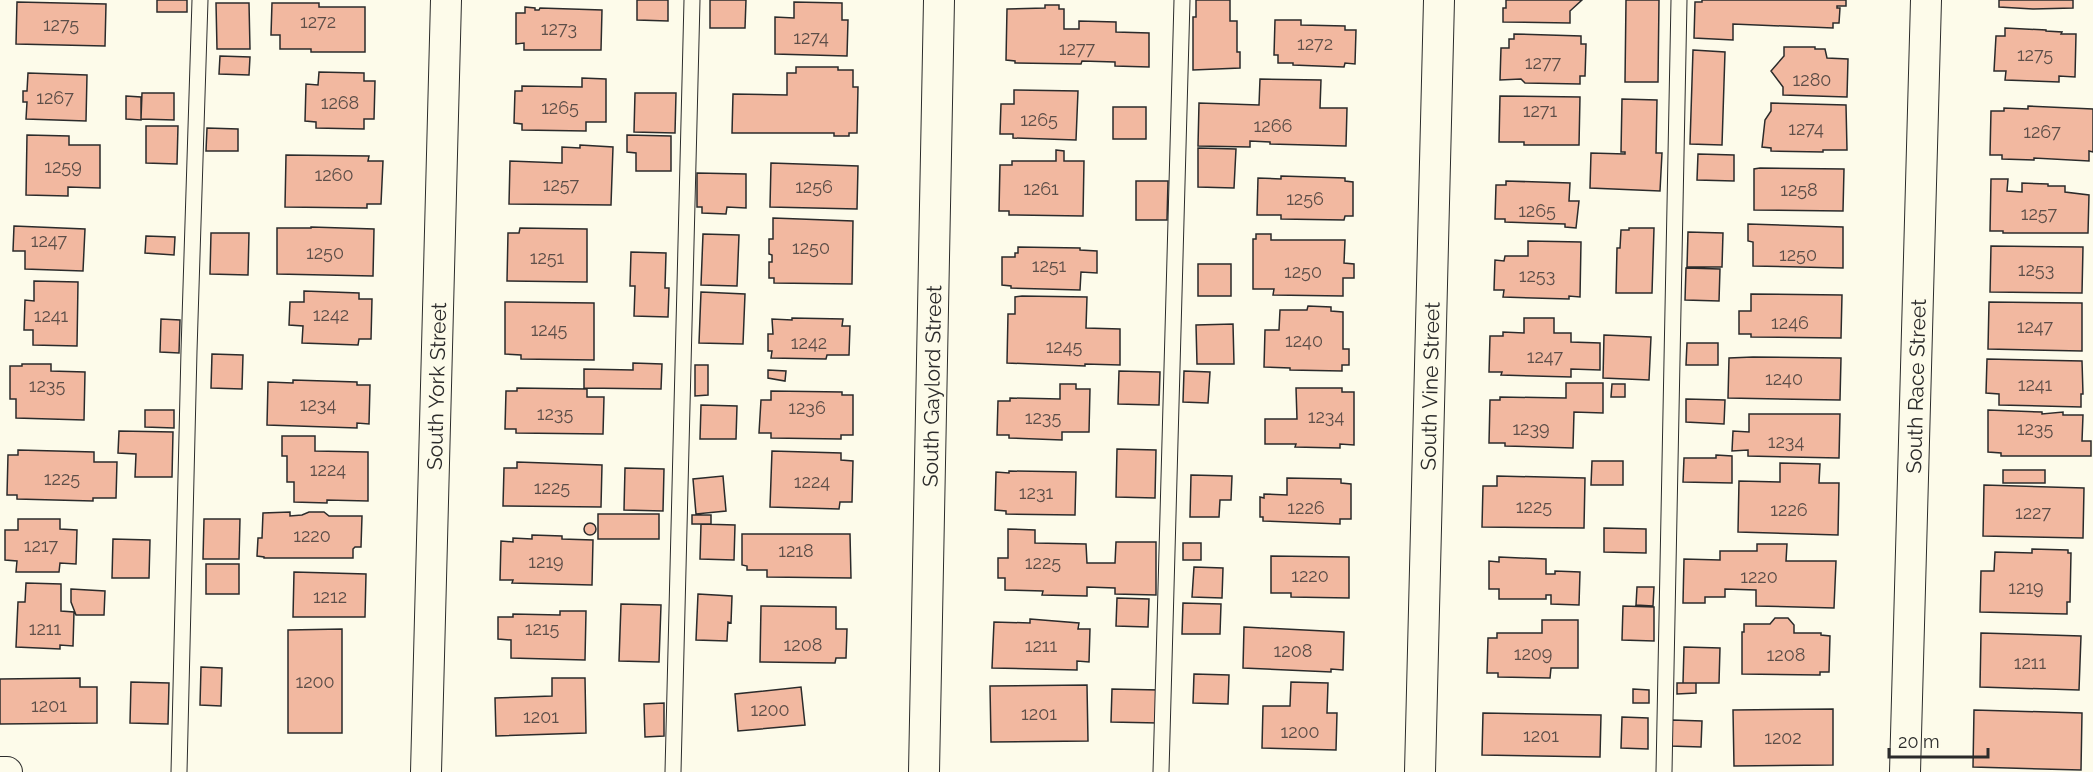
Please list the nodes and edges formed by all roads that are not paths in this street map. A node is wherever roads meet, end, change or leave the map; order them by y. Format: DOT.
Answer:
graph roads {
  1 [pos="200,0"];
  2 [pos="446,0"];
  3 [pos="692,0"];
  4 [pos="939,0"];
  5 [pos="1182,0"];
  6 [pos="1439,0"];
  7 [pos="1678,0"];
  8 [pos="1926,0"];
  9 [pos="0,772"];
  10 [pos="7,772"];
  11 [pos="179,772"];
  12 [pos="426,772"];
  13 [pos="673,772"];
  14 [pos="924,772"];
  15 [pos="1161,772"];
  16 [pos="1420,772"];
  17 [pos="1664,772"];
  18 [pos="1905,772"];
  1 -- 11 [label="lane"];
  2 -- 12 [label="street, South York Street"];
  3 -- 13 [label="lane"];
  4 -- 14 [label="street, South Gaylord Street"];
  5 -- 15 [label="lane"];
  6 -- 16 [label="street, South Vine Street"];
  7 -- 17 [label="lane"];
  8 -- 18 [label="street, South Race Street"];
  9 -- 10 [label="street"];
}
